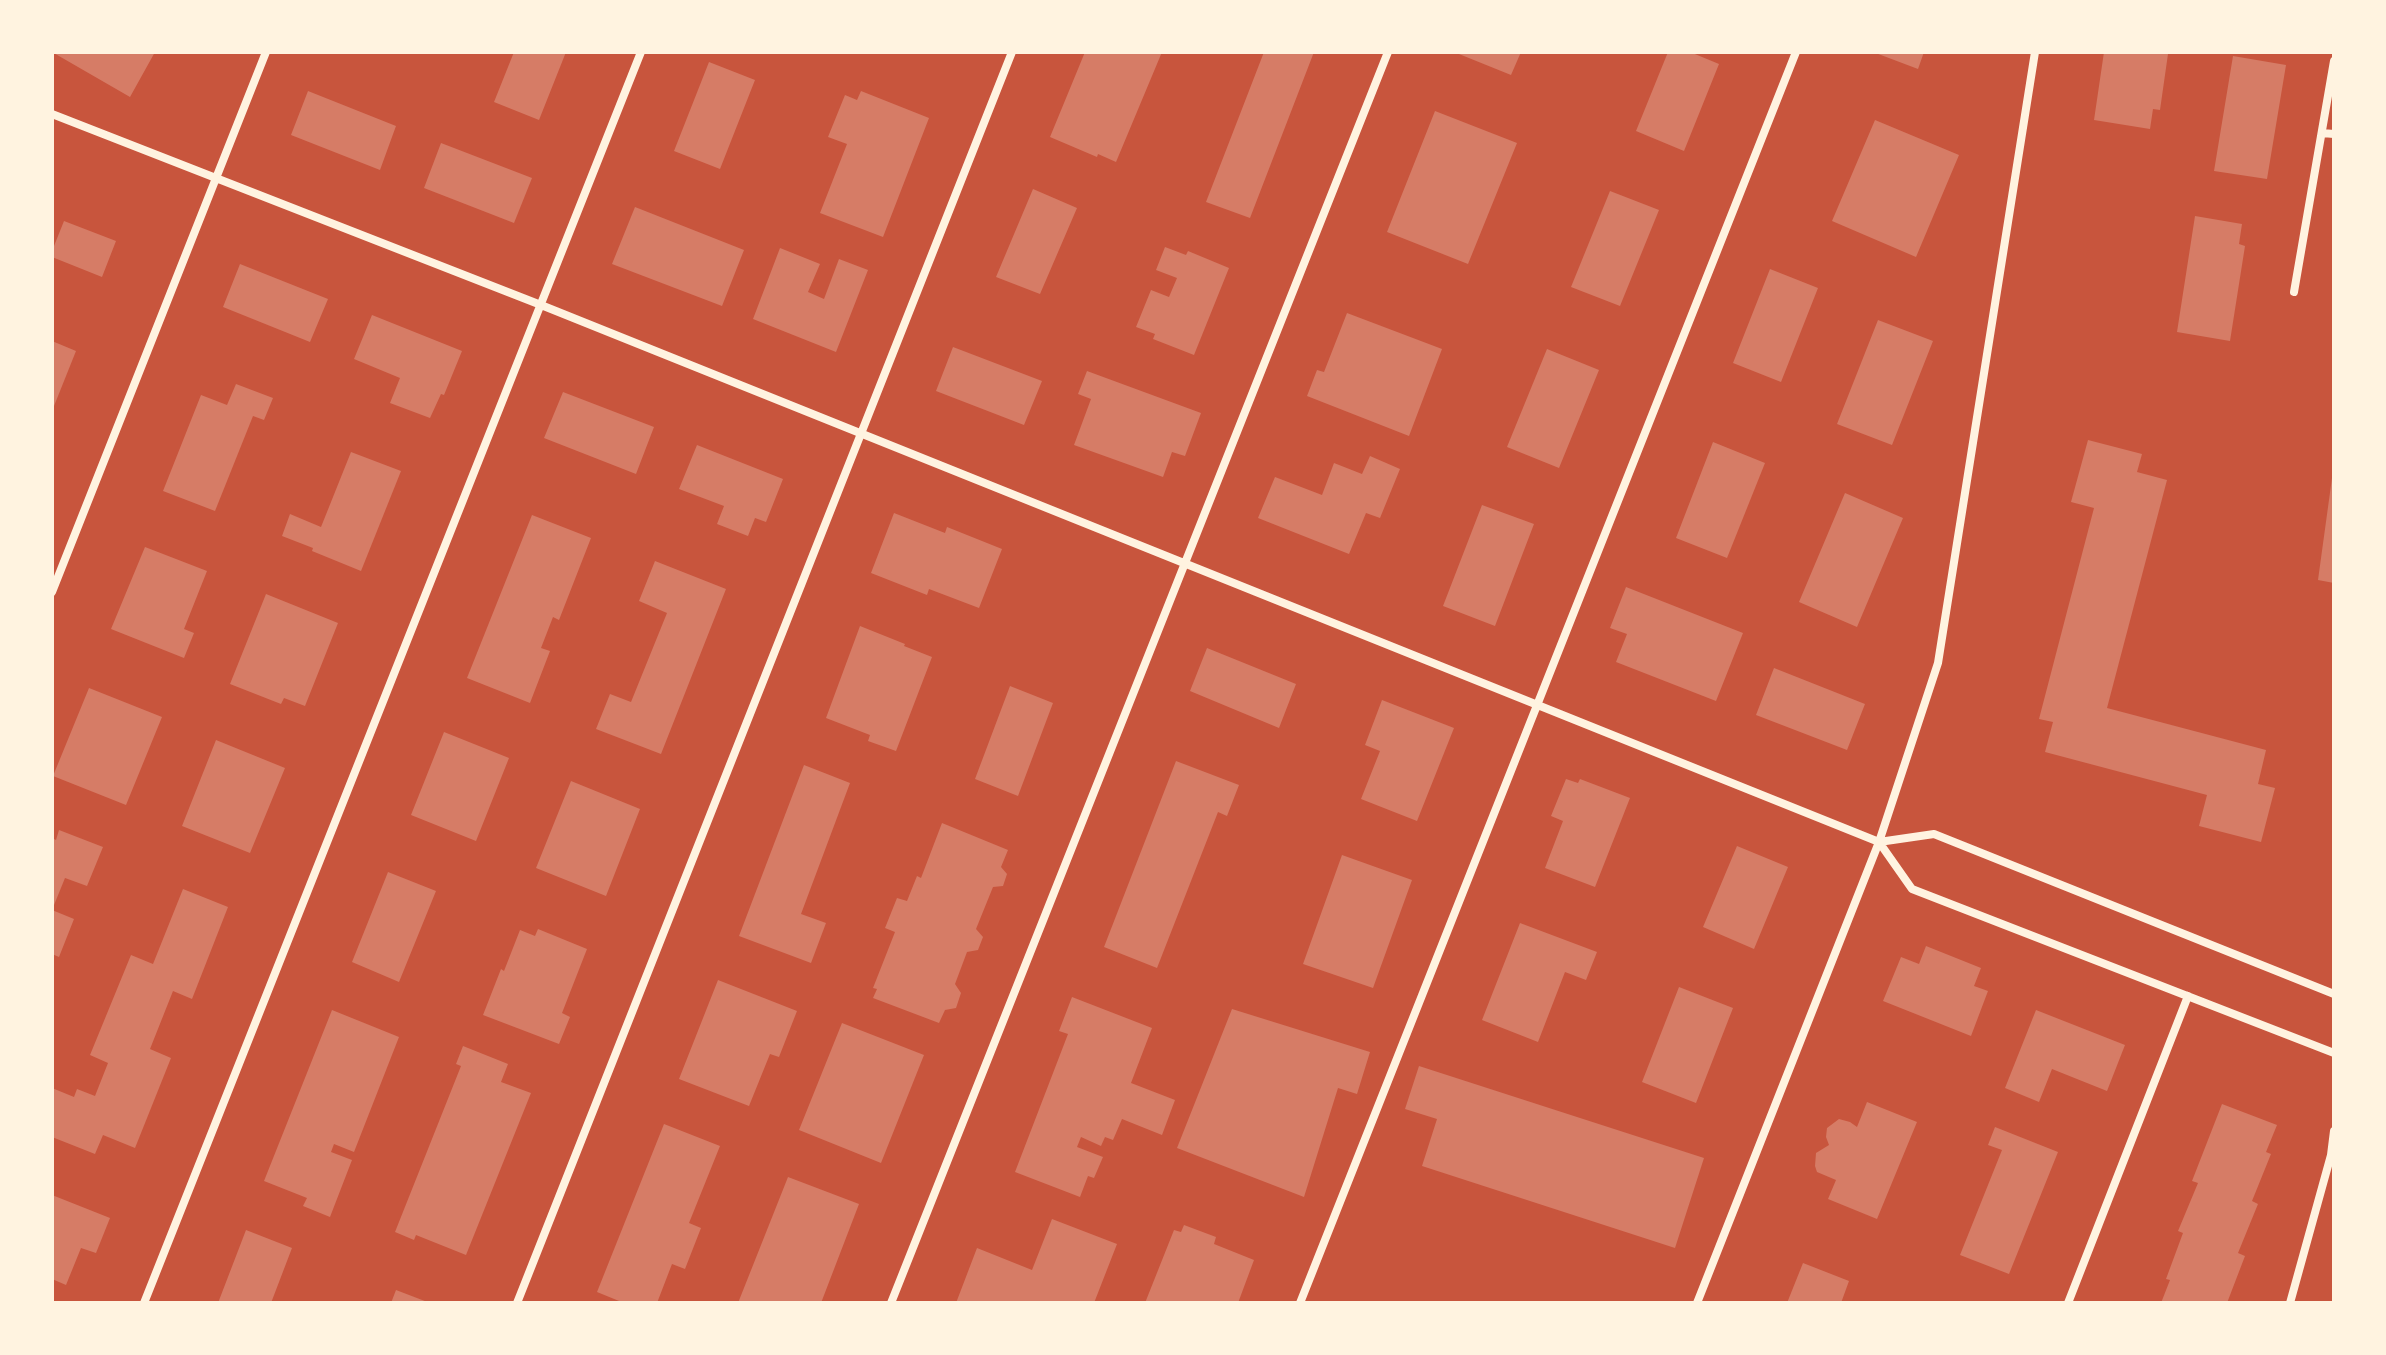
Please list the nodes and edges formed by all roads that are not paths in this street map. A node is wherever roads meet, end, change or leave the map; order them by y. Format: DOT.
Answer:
graph roads {
  1 [pos="266,52"];
  2 [pos="641,52"];
  3 [pos="1012,52"];
  4 [pos="1388,52"];
  5 [pos="1796,52"];
  6 [pos="2035,52"];
  7 [pos="2334,61"];
  8 [pos="52,114"];
  9 [pos="2322,133"];
  10 [pos="2334,134"];
  11 [pos="216,178"];
  12 [pos="2294,292"];
  13 [pos="541,305"];
  14 [pos="859,434"];
  15 [pos="1184,563"];
  16 [pos="52,592"];
  17 [pos="1536,703"];
  18 [pos="1879,842"];
  19 [pos="2334,994"];
  20 [pos="2188,996"];
  21 [pos="2334,1053"];
  22 [pos="2334,1131"];
  23 [pos="144,1303"];
  24 [pos="517,1303"];
  25 [pos="891,1303"];
  26 [pos="1300,1303"];
  27 [pos="1697,1303"];
  28 [pos="2068,1303"];
  29 [pos="2290,1303"];
  1 -- 11 [label="street"];
  2 -- 13 [label="street"];
  3 -- 14 [label="street"];
  4 -- 15 [label="street"];
  5 -- 17 [label="street"];
  6 -- 18 [label="street"];
  7 -- 9 [label="street"];
  8 -- 11 [label="street"];
  9 -- 10 [label="street"];
  9 -- 12 [label="street"];
  11 -- 13 [label="street"];
  11 -- 16 [label="street"];
  13 -- 14 [label="street"];
  13 -- 23 [label="street"];
  14 -- 15 [label="street"];
  14 -- 24 [label="street"];
  15 -- 17 [label="street"];
  15 -- 25 [label="street"];
  17 -- 18 [label="street"];
  17 -- 26 [label="street"];
  18 -- 19 [label="street"];
  18 -- 20 [label="street"];
  18 -- 27 [label="street"];
  20 -- 21 [label="street"];
  20 -- 28 [label="street"];
  22 -- 29 [label="street"];
}
